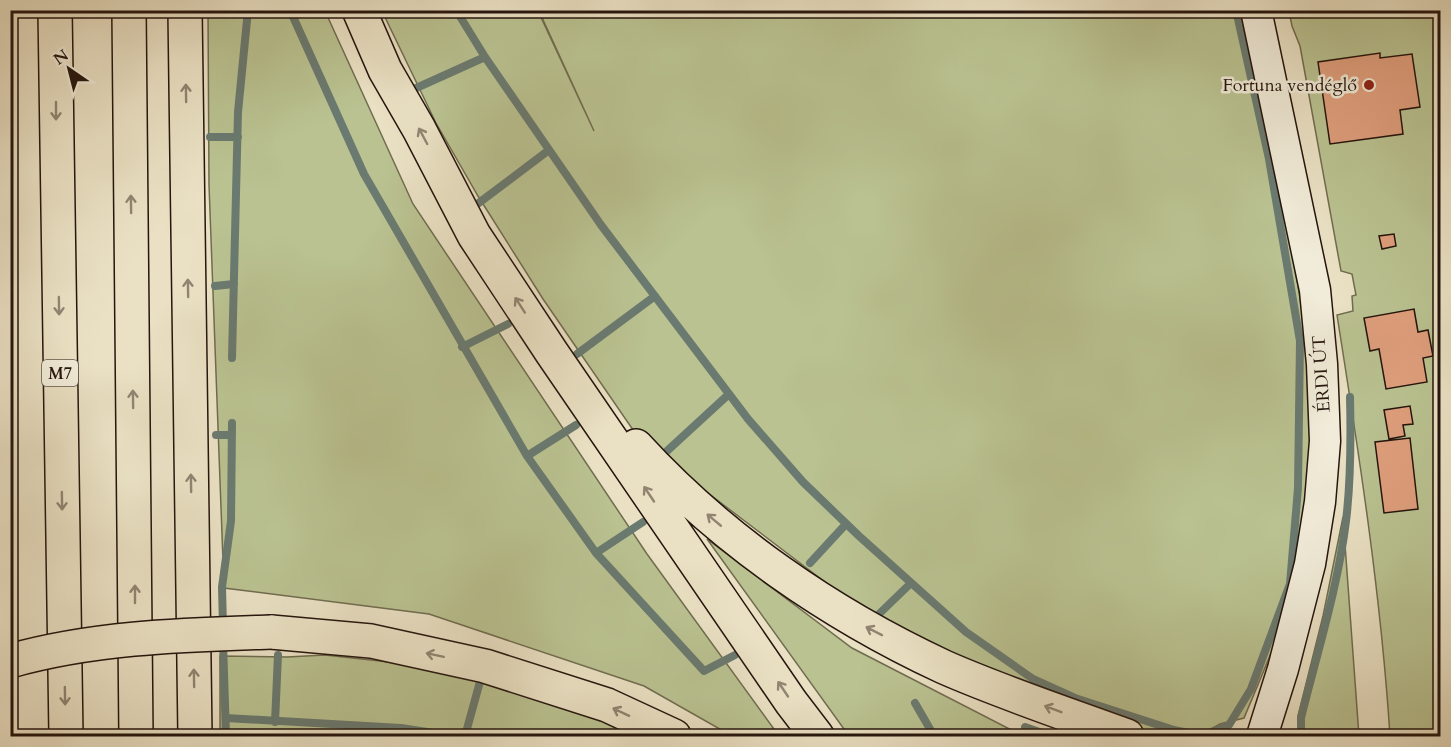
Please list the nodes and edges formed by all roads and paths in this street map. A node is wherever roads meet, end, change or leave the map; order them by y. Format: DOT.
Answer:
graph roads {
  1 [pos="55,10"];
  2 [pos="129,10"];
  3 [pos="185,10"];
  4 [pos="359,10"];
  5 [pos="1256,10"];
  6 [pos="552,353"];
  7 [pos="10,661"];
  8 [pos="66,736"];
  9 [pos="136,736"];
  10 [pos="195,736"];
  11 [pos="674,736"];
  12 [pos="818,736"];
  13 [pos="1127,736"];
  14 [pos="1262,736"];
  1 -- 8 [label="highway, M7, one-way"];
  9 -- 2 [label="highway, one-way"];
  10 -- 3 [label="highway, one-way"];
  6 -- 4 [label="highway, one-way"];
  5 -- 14 [label="main road, ÉRDI ÚT"];
  12 -- 6 [label="highway, one-way"];
  13 -- 6 [label="highway, one-way"];
  11 -- 7 [label="highway, one-way, bridge"];
}
